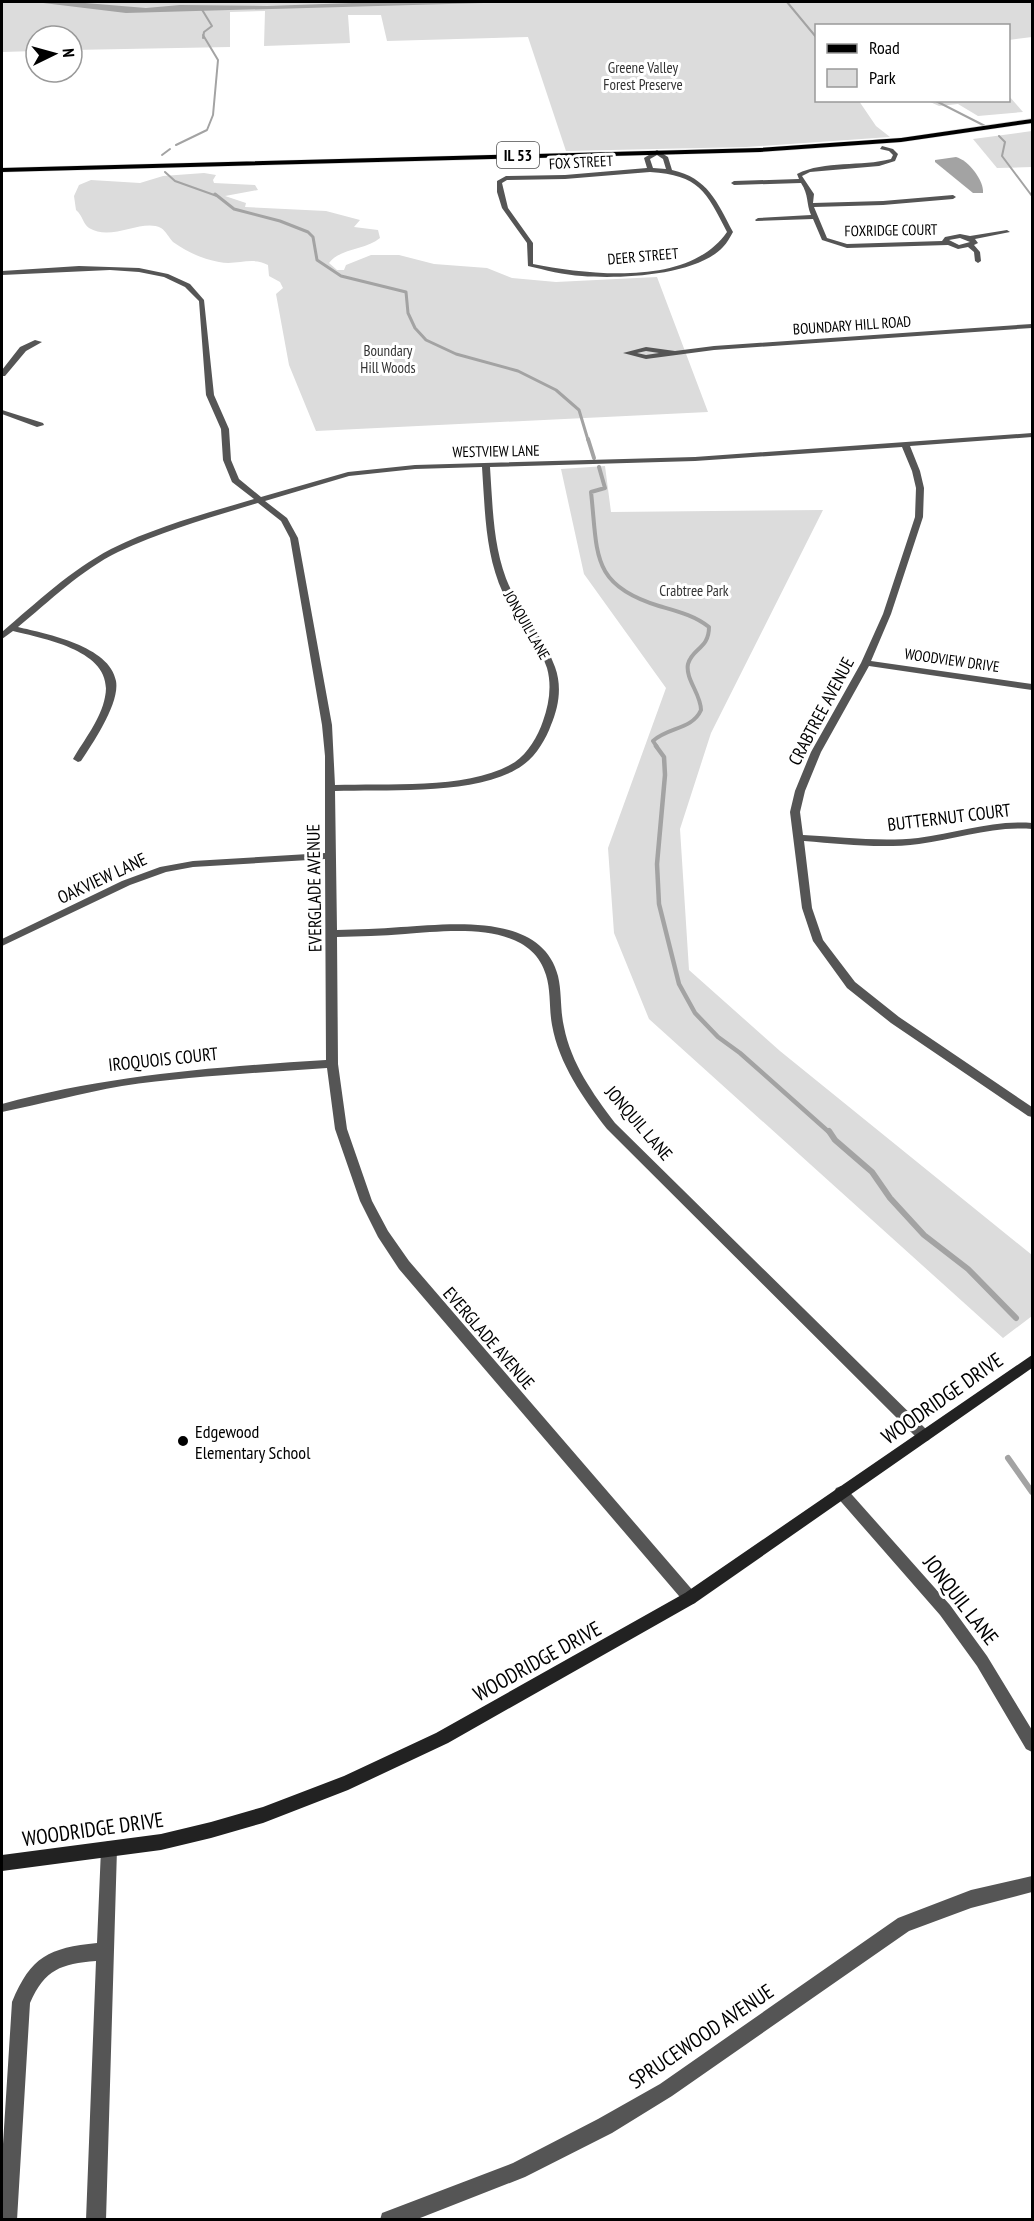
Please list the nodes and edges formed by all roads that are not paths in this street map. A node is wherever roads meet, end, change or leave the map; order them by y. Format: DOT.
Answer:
graph roads {
  1 [pos="1032,121"];
  2 [pos="1032,128"];
  3 [pos="882,148"];
  4 [pos="657,152"];
  5 [pos="647,158"];
  6 [pos="666,158"];
  7 [pos="2,170"];
  8 [pos="650,170"];
  9 [pos="669,170"];
  10 [pos="2,176"];
  11 [pos="801,181"];
  12 [pos="735,183"];
  13 [pos="953,197"];
  14 [pos="810,205"];
  15 [pos="814,217"];
  16 [pos="758,220"];
  17 [pos="1007,232"];
  18 [pos="970,242"];
  19 [pos="946,243"];
  20 [pos="978,261"];
  21 [pos="530,265"];
  22 [pos="2,273"];
  23 [pos="1032,326"];
  24 [pos="38,342"];
  25 [pos="674,353"];
  26 [pos="2,374"];
  27 [pos="2,412"];
  28 [pos="40,425"];
  29 [pos="1032,435"];
  30 [pos="905,444"];
  31 [pos="486,465"];
  32 [pos="258,499"];
  33 [pos="12,628"];
  34 [pos="2,636"];
  35 [pos="866,663"];
  36 [pos="1032,687"];
  37 [pos="78,759"];
  38 [pos="329,788"];
  39 [pos="1032,826"];
  40 [pos="798,837"];
  41 [pos="330,856"];
  42 [pos="330,934"];
  43 [pos="2,943"];
  44 [pos="332,1064"];
  45 [pos="2,1108"];
  46 [pos="1032,1113"];
  47 [pos="1032,1361"];
  48 [pos="924,1436"];
  49 [pos="841,1492"];
  50 [pos="690,1598"];
  51 [pos="1032,1744"];
  52 [pos="109,1849"];
  53 [pos="2,1863"];
  54 [pos="1032,1884"];
  55 [pos="105,1952"];
  56 [pos="7,2220"];
  57 [pos="96,2220"];
  58 [pos="389,2220"];
  1 -- 4 [label="main road, IL 53"];
  2 -- 3 [label="main road, IL 53"];
  3 -- 6 [label="main road, IL 53"];
  3 -- 11 [label="street"];
  4 -- 5 [label="street, IL 53"];
  4 -- 6 [label="street"];
  4 -- 7 [label="main road, IL 53"];
  5 -- 6 [label="main road, IL 53"];
  5 -- 8 [label="street"];
  5 -- 10 [label="main road, IL 53"];
  6 -- 9 [label="street"];
  8 -- 9 [label="street, DEER STREET"];
  8 -- 21 [label="street, FOX STREET"];
  9 -- 21 [label="street, DEER STREET"];
  11 -- 12 [label="street"];
  11 -- 14 [label="street, FOXRIDGE COURT"];
  13 -- 14 [label="street, FOXRIDGE COURT"];
  14 -- 15 [label="street, FOXRIDGE COURT"];
  15 -- 16 [label="street"];
  15 -- 19 [label="street, FOXRIDGE COURT"];
  17 -- 18 [label="street, FOXRIDGE COURT"];
  18 -- 19 [label="street, FOXRIDGE COURT"];
  18 -- 19 [label="street, FOXRIDGE COURT"];
  18 -- 20 [label="street"];
  22 -- 32 [label="street, EVERGLADE AVENUE"];
  23 -- 25 [label="street, BOUNDARY HILL ROAD"];
  24 -- 26 [label="street"];
  25 -- 25 [label="street, BOUNDARY HILL ROAD"];
  27 -- 28 [label="street"];
  29 -- 30 [label="street, WESTVIEW LANE"];
  30 -- 31 [label="street, WESTVIEW LANE"];
  30 -- 35 [label="street, CRABTREE AVENUE"];
  31 -- 32 [label="street, WESTVIEW LANE"];
  31 -- 38 [label="street, JONQUIL LANE"];
  32 -- 33 [label="street, WESTVIEW LANE"];
  32 -- 38 [label="street, EVERGLADE AVENUE"];
  33 -- 34 [label="street, WESTVIEW LANE"];
  33 -- 37 [label="street"];
  35 -- 36 [label="street, WOODVIEW DRIVE"];
  35 -- 40 [label="street, CRABTREE AVENUE"];
  38 -- 41 [label="street, EVERGLADE AVENUE"];
  39 -- 40 [label="street, BUTTERNUT COURT"];
  40 -- 46 [label="street, CRABTREE AVENUE"];
  41 -- 42 [label="street, EVERGLADE AVENUE"];
  41 -- 43 [label="street, OAKVIEW LANE"];
  42 -- 44 [label="street, EVERGLADE AVENUE"];
  42 -- 48 [label="street, JONQUIL LANE"];
  44 -- 45 [label="street, IROQUOIS COURT"];
  44 -- 50 [label="street, EVERGLADE AVENUE"];
  47 -- 48 [label="street, WOODRIDGE DRIVE"];
  48 -- 49 [label="street, WOODRIDGE DRIVE"];
  49 -- 50 [label="street, WOODRIDGE DRIVE"];
  49 -- 51 [label="street, JONQUIL LANE"];
  50 -- 52 [label="street, WOODRIDGE DRIVE"];
  52 -- 53 [label="street, WOODRIDGE DRIVE"];
  52 -- 55 [label="street"];
  54 -- 58 [label="street, SPRUCEWOOD AVENUE"];
  55 -- 56 [label="street"];
  55 -- 57 [label="street"];
}
